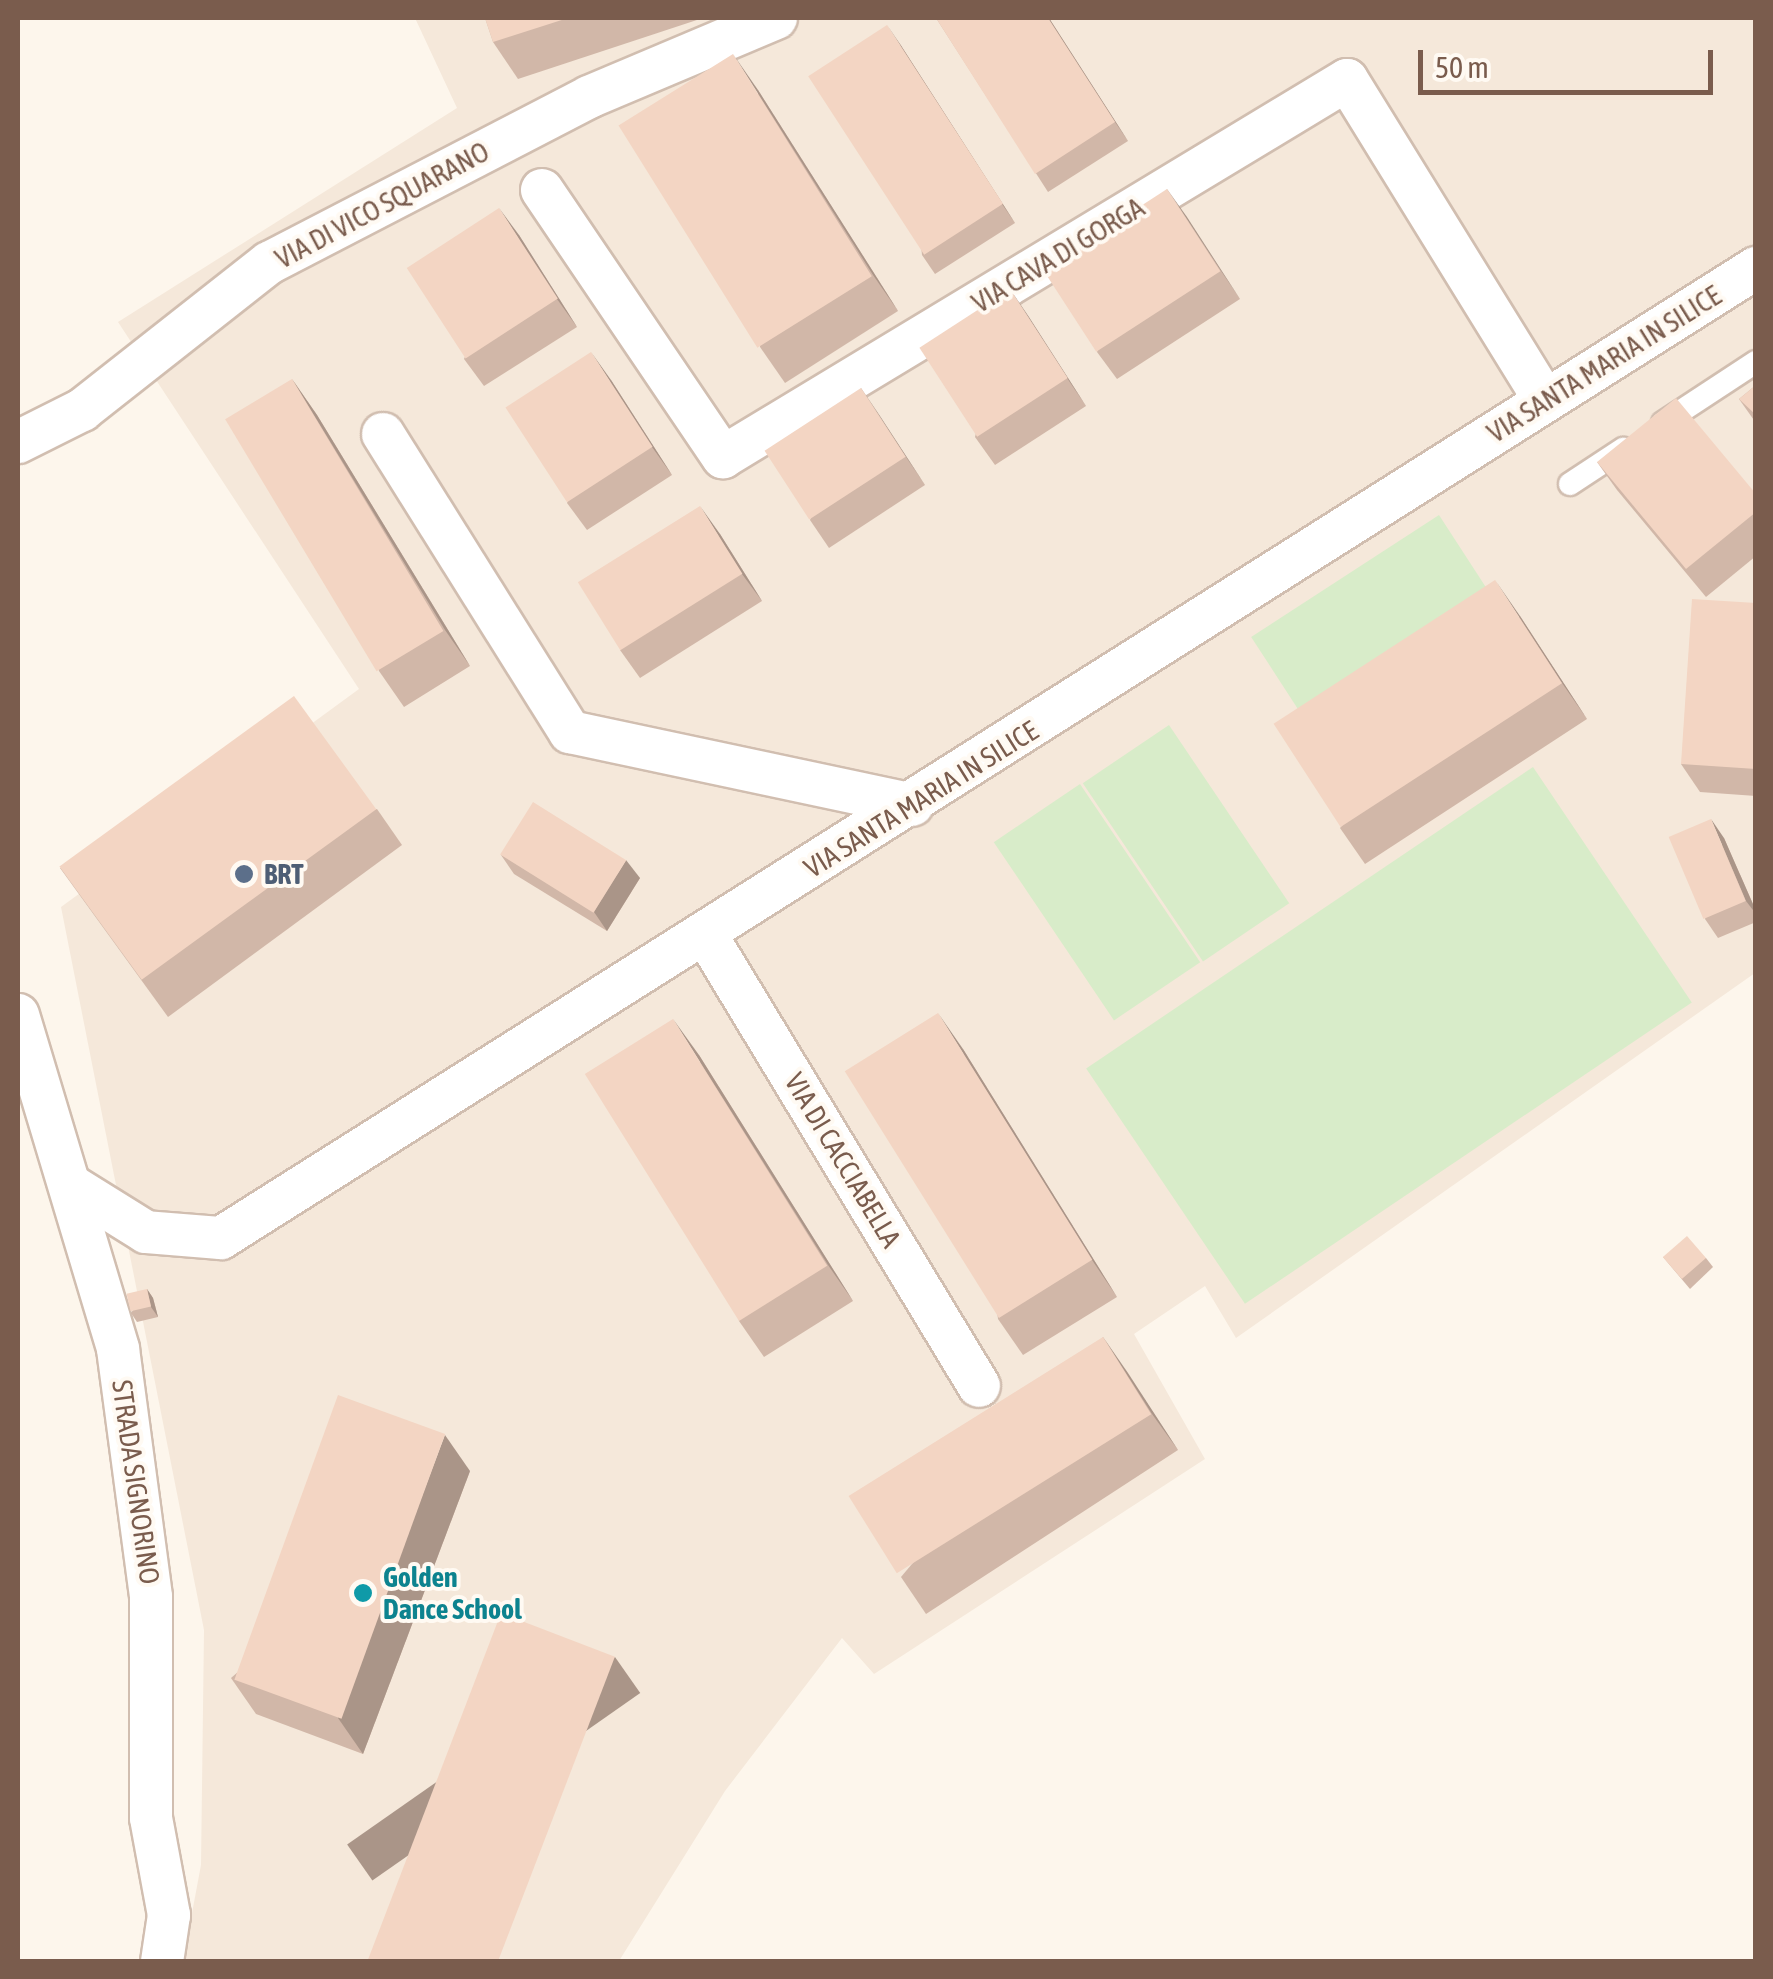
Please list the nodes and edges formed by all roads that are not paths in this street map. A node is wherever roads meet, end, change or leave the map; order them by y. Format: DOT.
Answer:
graph roads {
  1 [pos="776,18"];
  2 [pos="542,190"];
  3 [pos="1756,268"];
  4 [pos="1756,362"];
  5 [pos="1545,401"];
  6 [pos="384,434"];
  7 [pos="18,442"];
  8 [pos="1570,484"];
  9 [pos="912,804"];
  10 [pos="706,935"];
  11 [pos="18,1014"];
  12 [pos="72,1186"];
  13 [pos="979,1386"];
  14 [pos="162,1962"];
  1 -- 7 [label="street, VIA DI VICO SQUARANO"];
  2 -- 5 [label="street, VIA CAVA DI GORGA"];
  3 -- 5 [label="street, VIA SANTA MARIA IN SILICE"];
  4 -- 8 [label="lane"];
  5 -- 9 [label="street, VIA SANTA MARIA IN SILICE"];
  6 -- 9 [label="street"];
  9 -- 10 [label="street, VIA SANTA MARIA IN SILICE"];
  10 -- 12 [label="street, VIA SANTA MARIA IN SILICE"];
  10 -- 13 [label="street, VIA DI CACCIABELLA"];
  11 -- 12 [label="street, STRADA SIGNORINO"];
  12 -- 14 [label="street, STRADA SIGNORINO"];
}
